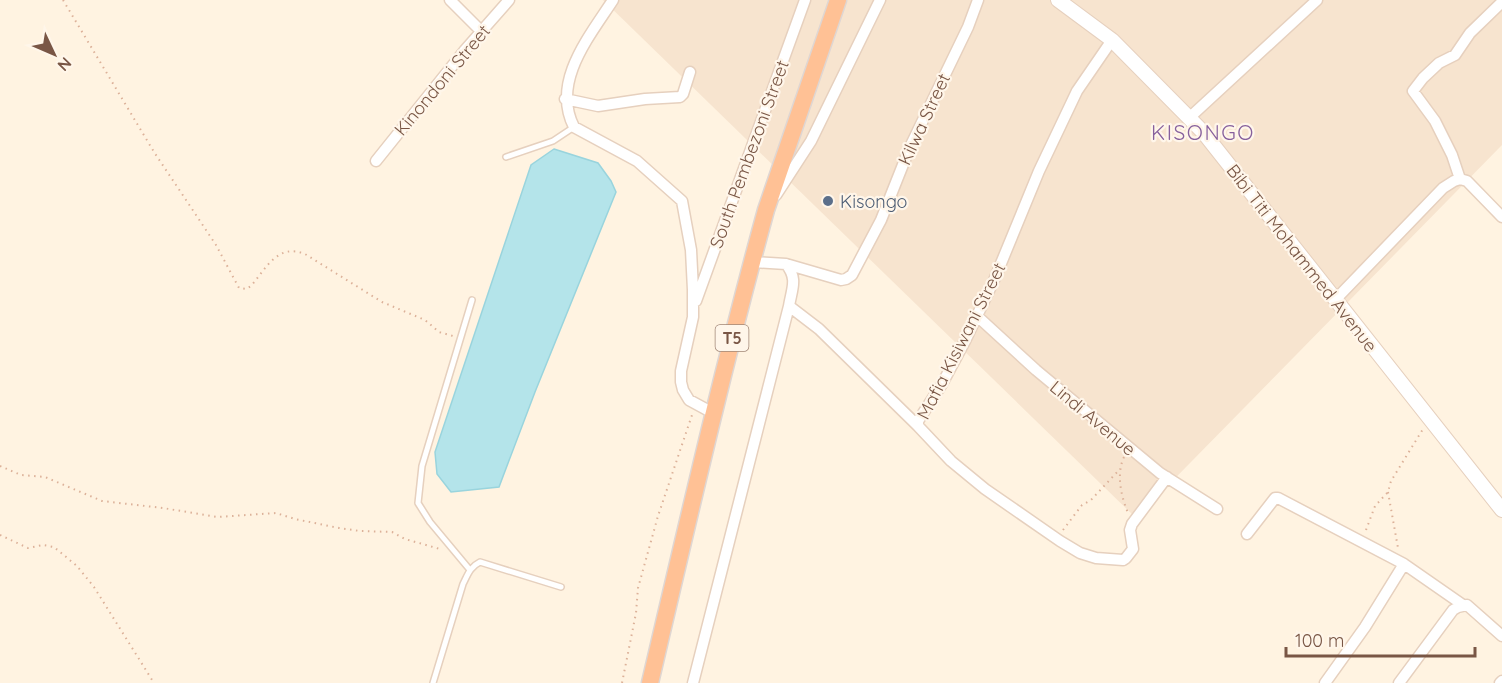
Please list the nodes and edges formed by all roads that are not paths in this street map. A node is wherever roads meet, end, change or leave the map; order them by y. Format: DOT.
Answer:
graph roads {
  1 [pos="450,0"];
  2 [pos="509,0"];
  3 [pos="613,0"];
  4 [pos="805,0"];
  5 [pos="838,0"];
  6 [pos="880,0"];
  7 [pos="978,0"];
  8 [pos="1058,0"];
  9 [pos="1317,0"];
  10 [pos="1502,2"];
  11 [pos="482,32"];
  12 [pos="1112,40"];
  13 [pos="690,72"];
  14 [pos="565,99"];
  15 [pos="1189,118"];
  16 [pos="574,127"];
  17 [pos="506,157"];
  18 [pos="376,161"];
  19 [pos="1460,179"];
  20 [pos="766,210"];
  21 [pos="1502,217"];
  22 [pos="753,261"];
  23 [pos="786,264"];
  24 [pos="472,300"];
  25 [pos="1335,300"];
  26 [pos="789,306"];
  27 [pos="693,308"];
  28 [pos="977,316"];
  29 [pos="713,413"];
  30 [pos="918,426"];
  31 [pos="1167,477"];
  32 [pos="1218,509"];
  33 [pos="1502,510"];
  34 [pos="1248,534"];
  35 [pos="1402,564"];
  36 [pos="470,570"];
  37 [pos="561,587"];
  38 [pos="1463,605"];
  39 [pos="1502,636"];
  40 [pos="433,683"];
  41 [pos="650,683"];
  42 [pos="693,683"];
  43 [pos="1325,683"];
  44 [pos="1399,683"];
  1 -- 11 [label="street"];
  2 -- 11 [label="street, Kinondoni Street"];
  3 -- 14 [label="street"];
  4 -- 27 [label="street, South Pembezoni Street"];
  5 -- 20 [label="highway, T5"];
  6 -- 20 [label="street"];
  7 -- 23 [label="street, Kilwa Street"];
  8 -- 12 [label="street, Bibi Titi Mohammed Avenue"];
  9 -- 15 [label="street"];
  10 -- 19 [label="street"];
  11 -- 18 [label="street, Kinondoni Street"];
  12 -- 15 [label="street, Bibi Titi Mohammed Avenue"];
  12 -- 28 [label="street, Mafia Kisiwani Street"];
  13 -- 14 [label="street"];
  14 -- 16 [label="street"];
  15 -- 25 [label="street, Bibi Titi Mohammed Avenue"];
  16 -- 17 [label="lane"];
  16 -- 27 [label="street"];
  19 -- 21 [label="street"];
  19 -- 25 [label="street"];
  20 -- 22 [label="highway, T5"];
  22 -- 23 [label="street, Kilwa Street"];
  22 -- 29 [label="highway, T5"];
  23 -- 26 [label="street"];
  24 -- 36 [label="lane"];
  25 -- 33 [label="street, Bibi Titi Mohammed Avenue"];
  26 -- 30 [label="street"];
  26 -- 42 [label="street"];
  27 -- 29 [label="street"];
  28 -- 30 [label="street, Mafia Kisiwani Street"];
  28 -- 31 [label="street, Lindi Avenue"];
  29 -- 41 [label="highway, T5"];
  30 -- 31 [label="street, Mafia Kisiwani Street"];
  31 -- 32 [label="street, Lindi Avenue"];
  34 -- 35 [label="street"];
  35 -- 38 [label="street"];
  35 -- 43 [label="street"];
  36 -- 37 [label="lane"];
  36 -- 40 [label="lane"];
  38 -- 39 [label="street"];
  38 -- 44 [label="street"];
}
